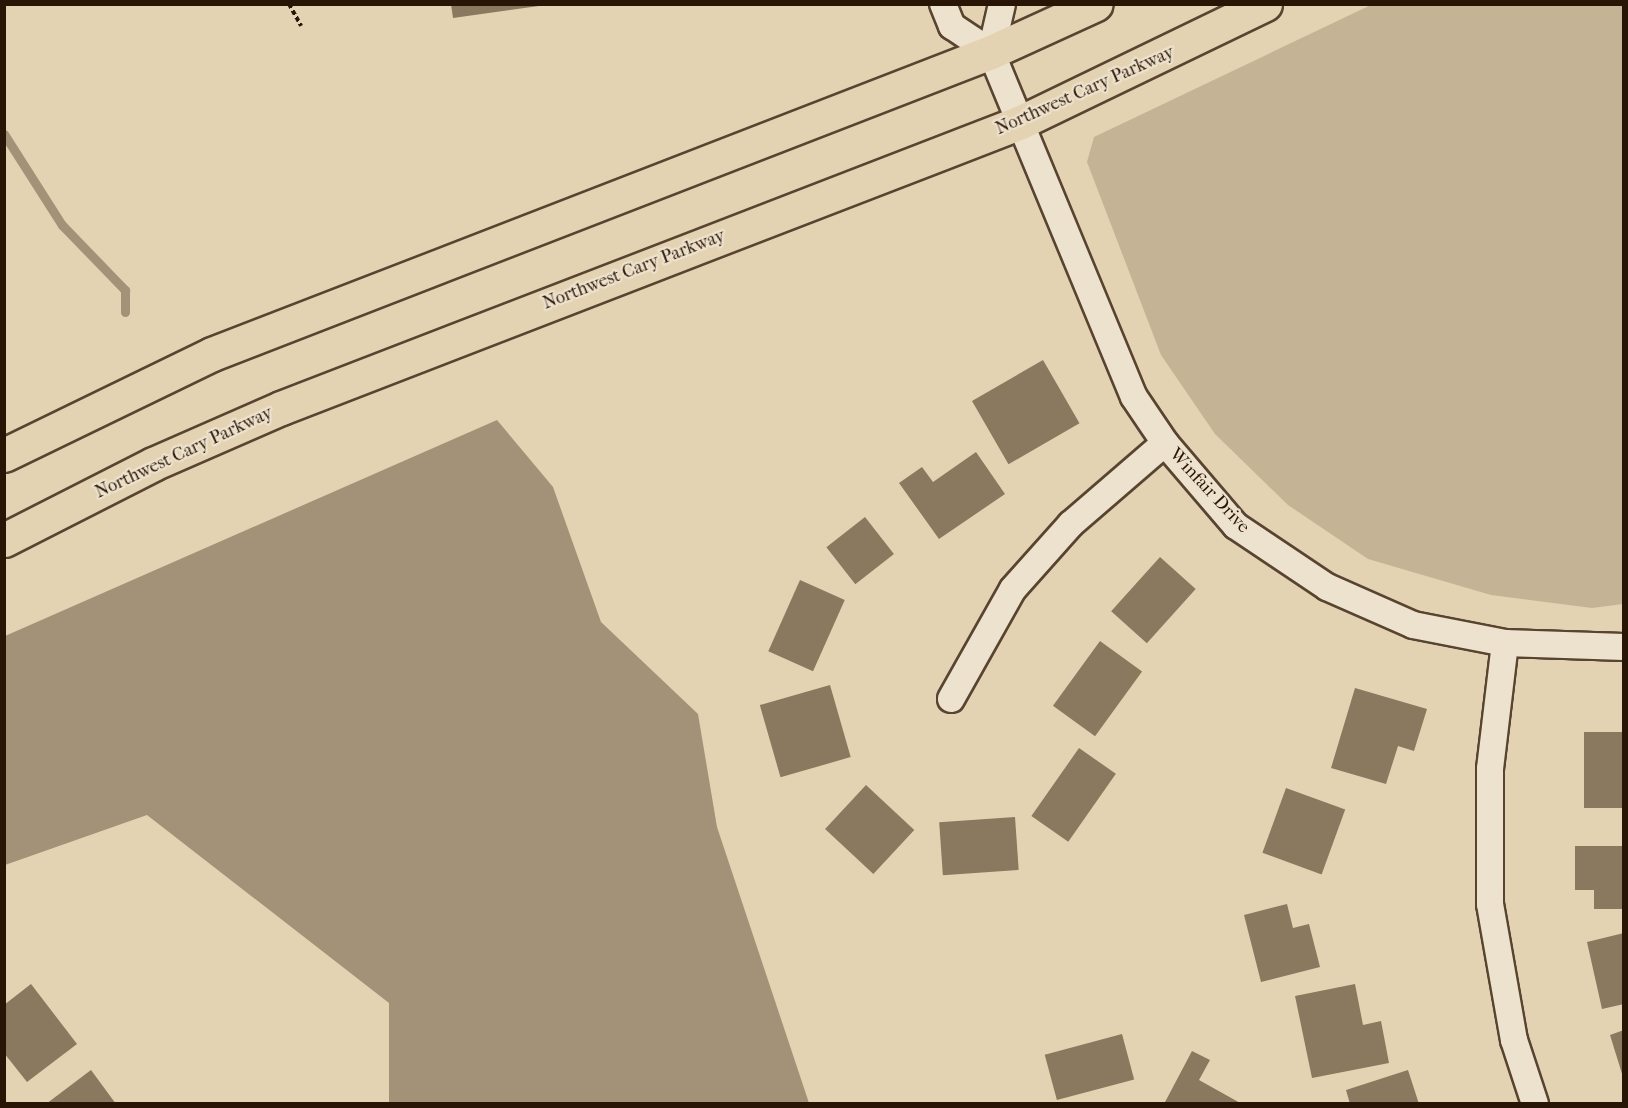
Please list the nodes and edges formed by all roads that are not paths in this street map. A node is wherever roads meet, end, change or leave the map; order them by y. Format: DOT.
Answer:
graph roads {
  1 [pos="944,4"];
  2 [pos="1002,4"];
  3 [pos="1096,4"];
  4 [pos="1265,4"];
  5 [pos="991,52"];
  6 [pos="1020,119"];
  7 [pos="1165,443"];
  8 [pos="4,455"];
  9 [pos="4,540"];
  10 [pos="1506,643"];
  11 [pos="1623,647"];
  12 [pos="951,699"];
  13 [pos="1535,1104"];
  1 -- 5 [label="street"];
  2 -- 5 [label="street"];
  3 -- 5 [label="main road"];
  4 -- 6 [label="main road, Northwest Cary Parkway"];
  5 -- 6 [label="street, Northwest Cary Parkway"];
  5 -- 8 [label="main road"];
  6 -- 7 [label="street, Winfair Drive"];
  6 -- 9 [label="main road, Northwest Cary Parkway"];
  7 -- 10 [label="street, Winfair Drive"];
  7 -- 12 [label="street"];
  10 -- 11 [label="street, Winfair Drive"];
  10 -- 13 [label="street"];
}
